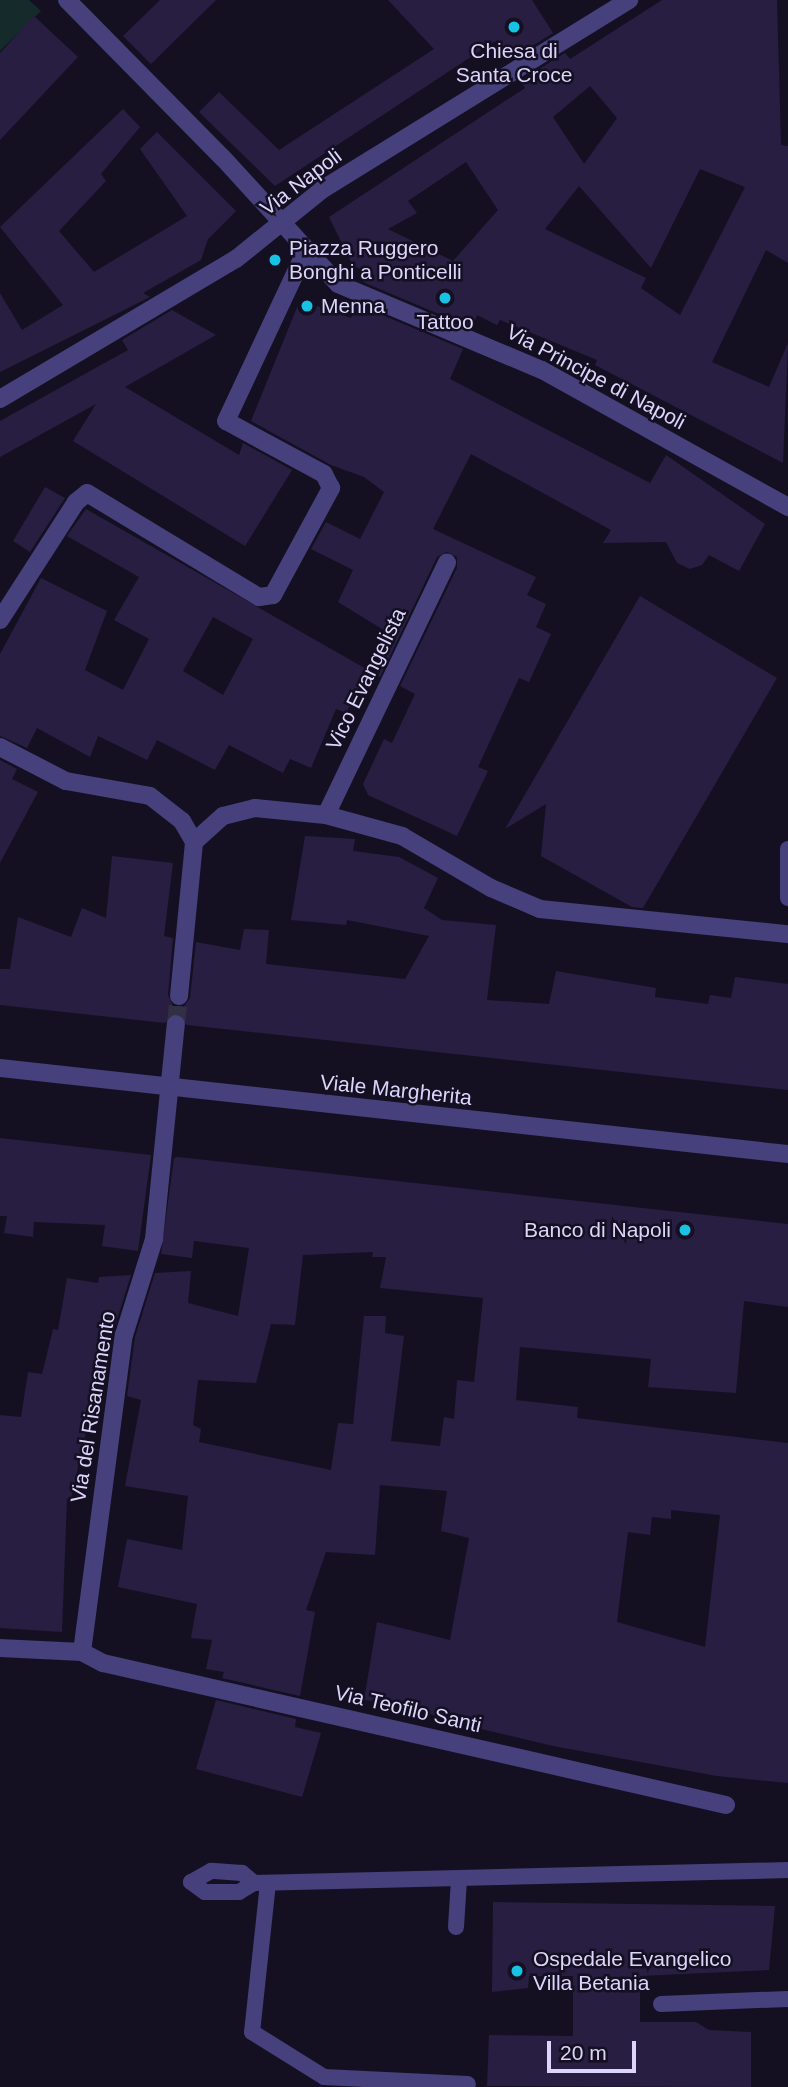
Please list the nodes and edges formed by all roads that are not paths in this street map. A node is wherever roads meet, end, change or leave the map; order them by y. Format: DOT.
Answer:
graph roads {
  1 [pos="67,0"];
  2 [pos="629,0"];
  3 [pos="605,6"];
  4 [pos="280,225"];
  5 [pos="305,252"];
  6 [pos="0,398"];
  7 [pos="788,507"];
  8 [pos="447,563"];
  9 [pos="0,620"];
  10 [pos="0,747"];
  11 [pos="326,815"];
  12 [pos="194,842"];
  13 [pos="788,849"];
  14 [pos="788,898"];
  15 [pos="788,933"];
  16 [pos="179,996"];
  17 [pos="176,1024"];
  18 [pos="0,1068"];
  19 [pos="171,1089"];
  20 [pos="788,1154"];
  21 [pos="0,1648"];
  22 [pos="82,1652"];
  23 [pos="726,1805"];
  24 [pos="788,1870"];
  25 [pos="459,1880"];
  26 [pos="456,1927"];
  27 [pos="788,1999"];
  28 [pos="661,2004"];
  29 [pos="468,2084"];
  1 -- 4 [label="street, Via Principe di Napoli"];
  2 -- 3 [label="street, Via Napoli"];
  3 -- 4 [label="street, Via Napoli"];
  4 -- 5 [label="street, Via Principe di Napoli"];
  4 -- 6 [label="street, Via Napoli"];
  5 -- 7 [label="street, Via Principe di Napoli"];
  5 -- 9 [label="street"];
  8 -- 11 [label="street, Vico Evangelista"];
  10 -- 12 [label="street"];
  11 -- 12 [label="street"];
  11 -- 15 [label="street"];
  12 -- 16 [label="street"];
  13 -- 14 [label="lane"];
  17 -- 19 [label="street, Via del Risanamento"];
  18 -- 19 [label="street, Viale Margherita"];
  19 -- 20 [label="street, Viale Margherita"];
  19 -- 22 [label="street, Via del Risanamento"];
  21 -- 22 [label="street"];
  22 -- 23 [label="street, Via Teofilo Santi"];
  24 -- 25 [label="lane"];
  25 -- 26 [label="lane"];
  25 -- 29 [label="lane"];
  27 -- 28 [label="lane"];
}
